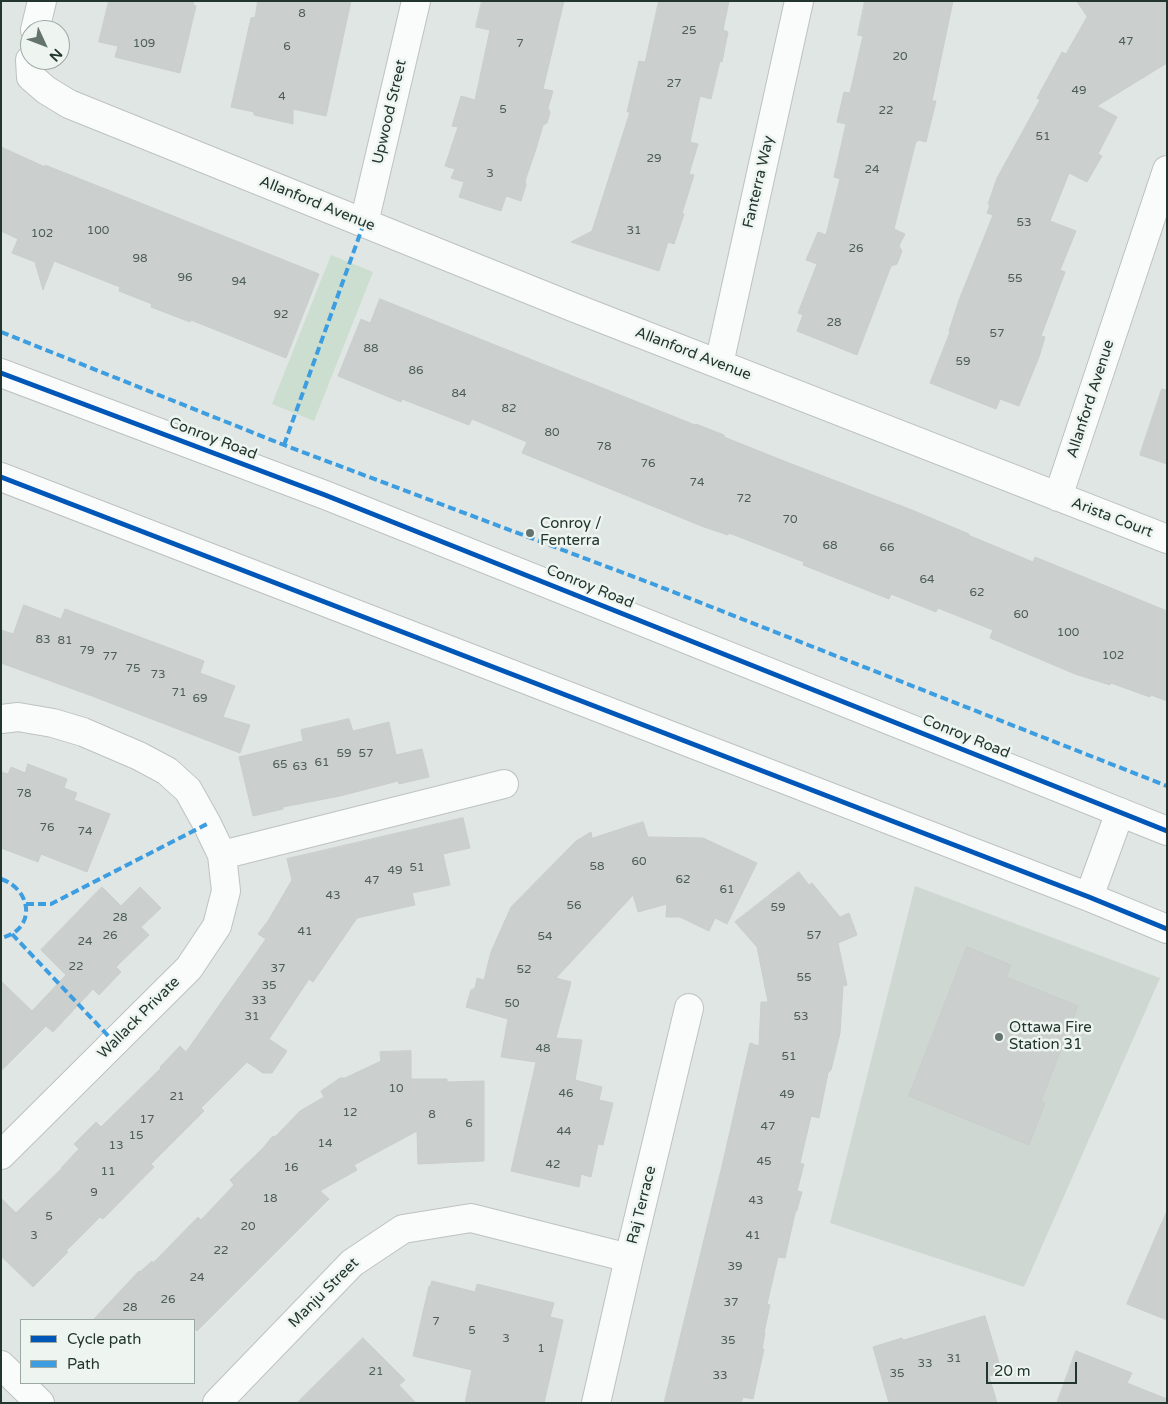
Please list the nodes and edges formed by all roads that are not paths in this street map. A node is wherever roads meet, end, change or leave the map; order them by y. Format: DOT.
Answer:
graph roads {
  1 [pos="42,1"];
  2 [pos="416,1"];
  3 [pos="799,1"];
  4 [pos="37,20"];
  5 [pos="30,70"];
  6 [pos="1167,170"];
  7 [pos="364,223"];
  8 [pos="719,364"];
  9 [pos="1,373"];
  10 [pos="1,477"];
  11 [pos="1058,497"];
  12 [pos="1167,539"];
  13 [pos="1,719"];
  14 [pos="504,784"];
  15 [pos="1120,812"];
  16 [pos="1167,831"];
  17 [pos="222,855"];
  18 [pos="1089,897"];
  19 [pos="1167,929"];
  20 [pos="689,1008"];
  21 [pos="1,1155"];
  22 [pos="629,1258"];
  23 [pos="1,1365"];
  24 [pos="20,1384"];
  25 [pos="20,1384"];
  26 [pos="40,1403"];
  27 [pos="216,1403"];
  28 [pos="596,1403"];
  1 -- 4 [label="street"];
  2 -- 7 [label="street, Upwood Street"];
  3 -- 8 [label="street, Fanterra Way"];
  5 -- 7 [label="street, Allanford Avenue"];
  6 -- 11 [label="street, Allanford Avenue"];
  7 -- 8 [label="street, Allanford Avenue"];
  8 -- 11 [label="street, Allanford Avenue"];
  9 -- 15 [label="street, Conroy Road"];
  10 -- 18 [label="street"];
  11 -- 12 [label="street, Arista Court"];
  13 -- 17 [label="street, Wallack Private"];
  14 -- 17 [label="street"];
  15 -- 16 [label="street, Conroy Road"];
  15 -- 18 [label="street"];
  17 -- 21 [label="street, Wallack Private"];
  18 -- 19 [label="street"];
  20 -- 22 [label="street, Raj Terrace"];
  22 -- 27 [label="street, Manju Street"];
  22 -- 28 [label="street, Raj Terrace"];
  23 -- 24 [label="street"];
  25 -- 26 [label="street"];
}
